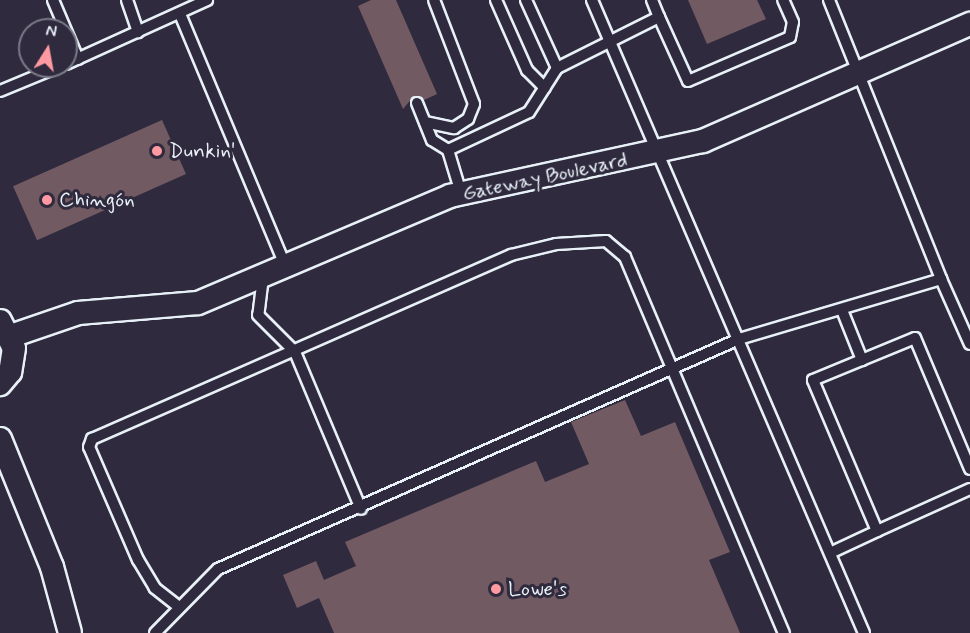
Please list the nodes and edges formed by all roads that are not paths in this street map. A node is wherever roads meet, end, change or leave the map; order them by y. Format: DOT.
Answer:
graph roads {
  1 [pos="53,0"];
  2 [pos="127,0"];
  3 [pos="207,0"];
  4 [pos="434,0"];
  5 [pos="496,0"];
  6 [pos="526,0"];
  7 [pos="592,0"];
  8 [pos="652,0"];
  9 [pos="783,0"];
  10 [pos="829,0"];
  11 [pos="180,14"];
  12 [pos="659,17"];
  13 [pos="61,18"];
  14 [pos="970,24"];
  15 [pos="138,32"];
  16 [pos="610,41"];
  17 [pos="78,59"];
  18 [pos="557,68"];
  19 [pos="858,73"];
  20 [pos="31,78"];
  21 [pos="545,88"];
  22 [pos="0,91"];
  23 [pos="417,103"];
  24 [pos="424,122"];
  25 [pos="448,150"];
  26 [pos="660,153"];
  27 [pos="461,193"];
  28 [pos="286,267"];
  29 [pos="263,278"];
  30 [pos="941,279"];
  31 [pos="842,310"];
  32 [pos="6,329"];
  33 [pos="740,339"];
  34 [pos="970,344"];
  35 [pos="295,352"];
  36 [pos="862,360"];
  37 [pos="674,368"];
  38 [pos="0,384"];
  39 [pos="0,439"];
  40 [pos="970,469"];
  41 [pos="970,489"];
  42 [pos="361,509"];
  43 [pos="877,531"];
  44 [pos="830,553"];
  45 [pos="179,607"];
  46 [pos="70,633"];
  47 [pos="155,633"];
  48 [pos="784,633"];
  49 [pos="863,633"];
  1 -- 13 [label="lane"];
  2 -- 15 [label="lane"];
  3 -- 11 [label="lane"];
  4 -- 24 [label="lane"];
  5 -- 21 [label="lane"];
  6 -- 18 [label="lane"];
  7 -- 16 [label="lane"];
  8 -- 12 [label="lane"];
  9 -- 12 [label="lane"];
  10 -- 19 [label="lane"];
  11 -- 15 [label="lane"];
  11 -- 28 [label="lane"];
  12 -- 16 [label="lane"];
  14 -- 19 [label="street, Gateway Boulevard"];
  15 -- 17 [label="lane"];
  16 -- 18 [label="lane"];
  16 -- 26 [label="lane"];
  18 -- 21 [label="lane"];
  19 -- 26 [label="street, Gateway Boulevard"];
  19 -- 30 [label="lane"];
  20 -- 22 [label="lane"];
  21 -- 25 [label="lane"];
  23 -- 24 [label="lane"];
  24 -- 25 [label="lane"];
  25 -- 27 [label="lane"];
  26 -- 27 [label="street, Gateway Boulevard"];
  26 -- 33 [label="lane"];
  27 -- 28 [label="street, Gateway Boulevard"];
  28 -- 29 [label="street, Gateway Boulevard"];
  29 -- 32 [label="street, Gateway Boulevard"];
  29 -- 35 [label="lane"];
  30 -- 31 [label="lane"];
  30 -- 34 [label="lane"];
  31 -- 33 [label="lane"];
  31 -- 36 [label="lane"];
  32 -- 38 [label="street"];
  33 -- 37 [label="lane"];
  33 -- 44 [label="lane"];
  35 -- 37 [label="lane"];
  35 -- 42 [label="lane"];
  35 -- 45 [label="lane"];
  36 -- 40 [label="lane"];
  36 -- 43 [label="lane"];
  37 -- 42 [label="lane"];
  37 -- 48 [label="lane"];
  39 -- 46 [label="street"];
  41 -- 43 [label="lane"];
  42 -- 45 [label="lane"];
  43 -- 44 [label="lane"];
  44 -- 49 [label="lane"];
  45 -- 47 [label="lane"];
}
